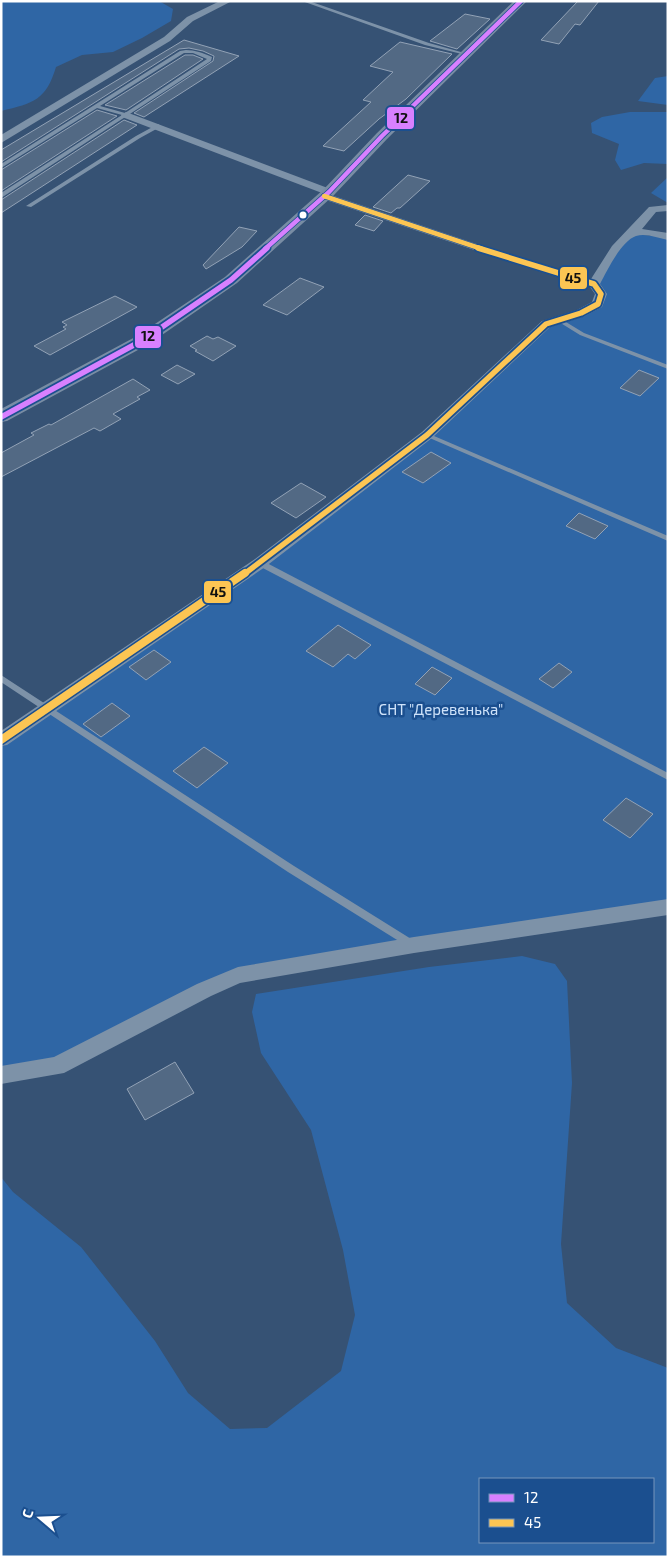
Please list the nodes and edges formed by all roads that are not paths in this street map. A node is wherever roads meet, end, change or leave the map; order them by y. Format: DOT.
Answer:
graph roads {
  1 [pos="228,1"];
  2 [pos="304,1"];
  3 [pos="521,1"];
  4 [pos="466,54"];
  5 [pos="96,106"];
  6 [pos="126,115"];
  7 [pos="158,126"];
  8 [pos="1,140"];
  9 [pos="1,166"];
  10 [pos="326,194"];
  11 [pos="1,196"];
  12 [pos="30,206"];
  13 [pos="668,208"];
  14 [pos="631,234"];
  15 [pos="668,237"];
  16 [pos="594,284"];
  17 [pos="561,321"];
  18 [pos="668,367"];
  19 [pos="1,417"];
  20 [pos="427,434"];
  21 [pos="668,539"];
  22 [pos="260,563"];
  23 [pos="1,678"];
  24 [pos="46,709"];
  25 [pos="1,740"];
  26 [pos="668,777"];
  27 [pos="668,908"];
  28 [pos="414,945"];
  29 [pos="1,1075"];
  1 -- 8 [label="street"];
  2 -- 4 [label="lane"];
  3 -- 4 [label="street"];
  4 -- 10 [label="street"];
  5 -- 6 [label="lane"];
  5 -- 6 [label="lane"];
  5 -- 9 [label="lane"];
  6 -- 7 [label="street"];
  6 -- 11 [label="lane"];
  7 -- 10 [label="street"];
  7 -- 12 [label="lane"];
  10 -- 16 [label="street"];
  10 -- 19 [label="street"];
  13 -- 14 [label="street"];
  14 -- 15 [label="street"];
  14 -- 16 [label="street"];
  16 -- 17 [label="street"];
  17 -- 18 [label="lane"];
  17 -- 20 [label="street"];
  20 -- 21 [label="lane"];
  20 -- 22 [label="street"];
  22 -- 24 [label="street"];
  22 -- 26 [label="lane"];
  23 -- 24 [label="lane"];
  24 -- 25 [label="street"];
  24 -- 28 [label="lane"];
  27 -- 28 [label="street"];
  28 -- 29 [label="street"];
}
